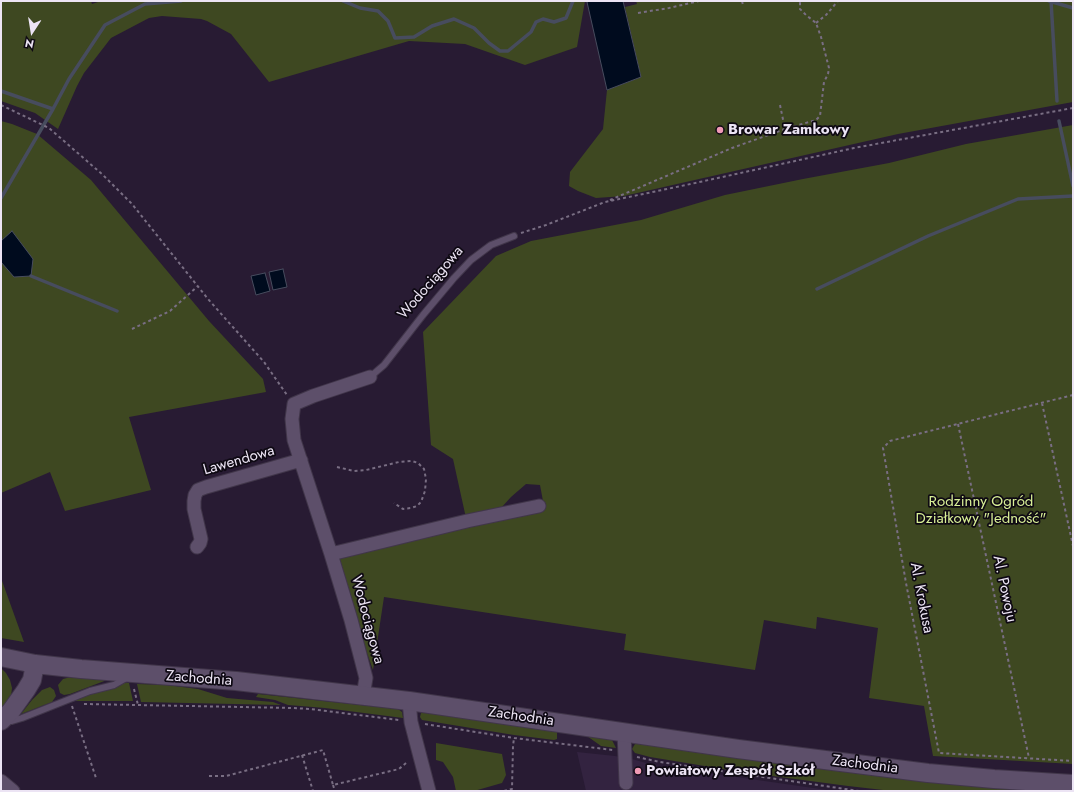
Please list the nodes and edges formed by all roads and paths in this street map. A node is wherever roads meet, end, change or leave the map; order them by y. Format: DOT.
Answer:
graph roads {
  1 [pos="699,1"];
  2 [pos="742,1"];
  3 [pos="800,1"];
  4 [pos="838,1"];
  5 [pos="743,6"];
  6 [pos="638,13"];
  7 [pos="816,23"];
  8 [pos="1,105"];
  9 [pos="780,105"];
  10 [pos="1073,108"];
  11 [pos="785,129"];
  12 [pos="605,202"];
  13 [pos="514,236"];
  14 [pos="198,286"];
  15 [pos="132,329"];
  16 [pos="370,378"];
  17 [pos="1073,396"];
  18 [pos="1042,403"];
  19 [pos="294,404"];
  20 [pos="958,424"];
  21 [pos="301,460"];
  22 [pos="337,468"];
  23 [pos="394,503"];
  24 [pos="539,506"];
  25 [pos="1073,546"];
  26 [pos="197,547"];
  27 [pos="331,554"];
  28 [pos="1,657"];
  29 [pos="35,664"];
  30 [pos="134,679"];
  31 [pos="364,696"];
  32 [pos="410,701"];
  33 [pos="71,704"];
  34 [pos="79,704"];
  35 [pos="138,705"];
  36 [pos="1,721"];
  37 [pos="402,721"];
  38 [pos="420,723"];
  39 [pos="624,732"];
  40 [pos="514,738"];
  41 [pos="563,739"];
  42 [pos="562,744"];
  43 [pos="614,750"];
  44 [pos="302,755"];
  45 [pos="634,756"];
  46 [pos="1029,758"];
  47 [pos="1073,760"];
  48 [pos="406,763"];
  49 [pos="208,776"];
  50 [pos="96,778"];
  51 [pos="1,781"];
  52 [pos="626,782"];
  53 [pos="1073,784"];
  54 [pos="333,785"];
  55 [pos="13,791"];
  56 [pos="312,791"];
  57 [pos="335,791"];
  58 [pos="429,791"];
  59 [pos="504,791"];
  60 [pos="859,791"];
  1 -- 6 [label="path"];
  2 -- 5 [label="path"];
  3 -- 7 [label="path"];
  4 -- 7 [label="path"];
  7 -- 11 [label="path"];
  8 -- 14 [label="path"];
  9 -- 11 [label="path"];
  10 -- 12 [label="path"];
  11 -- 12 [label="path"];
  12 -- 13 [label="path"];
  13 -- 16 [label="lane, Wodociągowa"];
  14 -- 15 [label="path"];
  14 -- 19 [label="path"];
  16 -- 19 [label="street, Wodociągowa"];
  17 -- 18 [label="path"];
  18 -- 20 [label="path"];
  18 -- 25 [label="path"];
  19 -- 21 [label="street, Wodociągowa"];
  20 -- 46 [label="path, Al. Powoju"];
  20 -- 46 [label="path, Al. Krokusa"];
  21 -- 26 [label="street, Lawendowa"];
  21 -- 27 [label="street, Wodociągowa"];
  22 -- 23 [label="path"];
  24 -- 27 [label="street"];
  27 -- 31 [label="street, Wodociągowa"];
  28 -- 29 [label="street, Zachodnia"];
  29 -- 30 [label="street, Zachodnia"];
  29 -- 36 [label="street"];
  30 -- 31 [label="street, Zachodnia"];
  30 -- 35 [label="path"];
  30 -- 36 [label="lane"];
  31 -- 32 [label="street, Zachodnia"];
  32 -- 39 [label="street, Zachodnia"];
  32 -- 58 [label="street"];
  33 -- 50 [label="path"];
  34 -- 35 [label="path"];
  35 -- 37 [label="path"];
  38 -- 40 [label="path"];
  39 -- 52 [label="street"];
  39 -- 53 [label="street, Zachodnia"];
  40 -- 42 [label="path"];
  40 -- 59 [label="path"];
  41 -- 42 [label="path"];
  42 -- 43 [label="path"];
  44 -- 49 [label="path"];
  44 -- 54 [label="path"];
  44 -- 56 [label="path"];
  45 -- 60 [label="path"];
  46 -- 47 [label="path"];
  48 -- 54 [label="path"];
  51 -- 55 [label="street"];
  54 -- 57 [label="path"];
}
